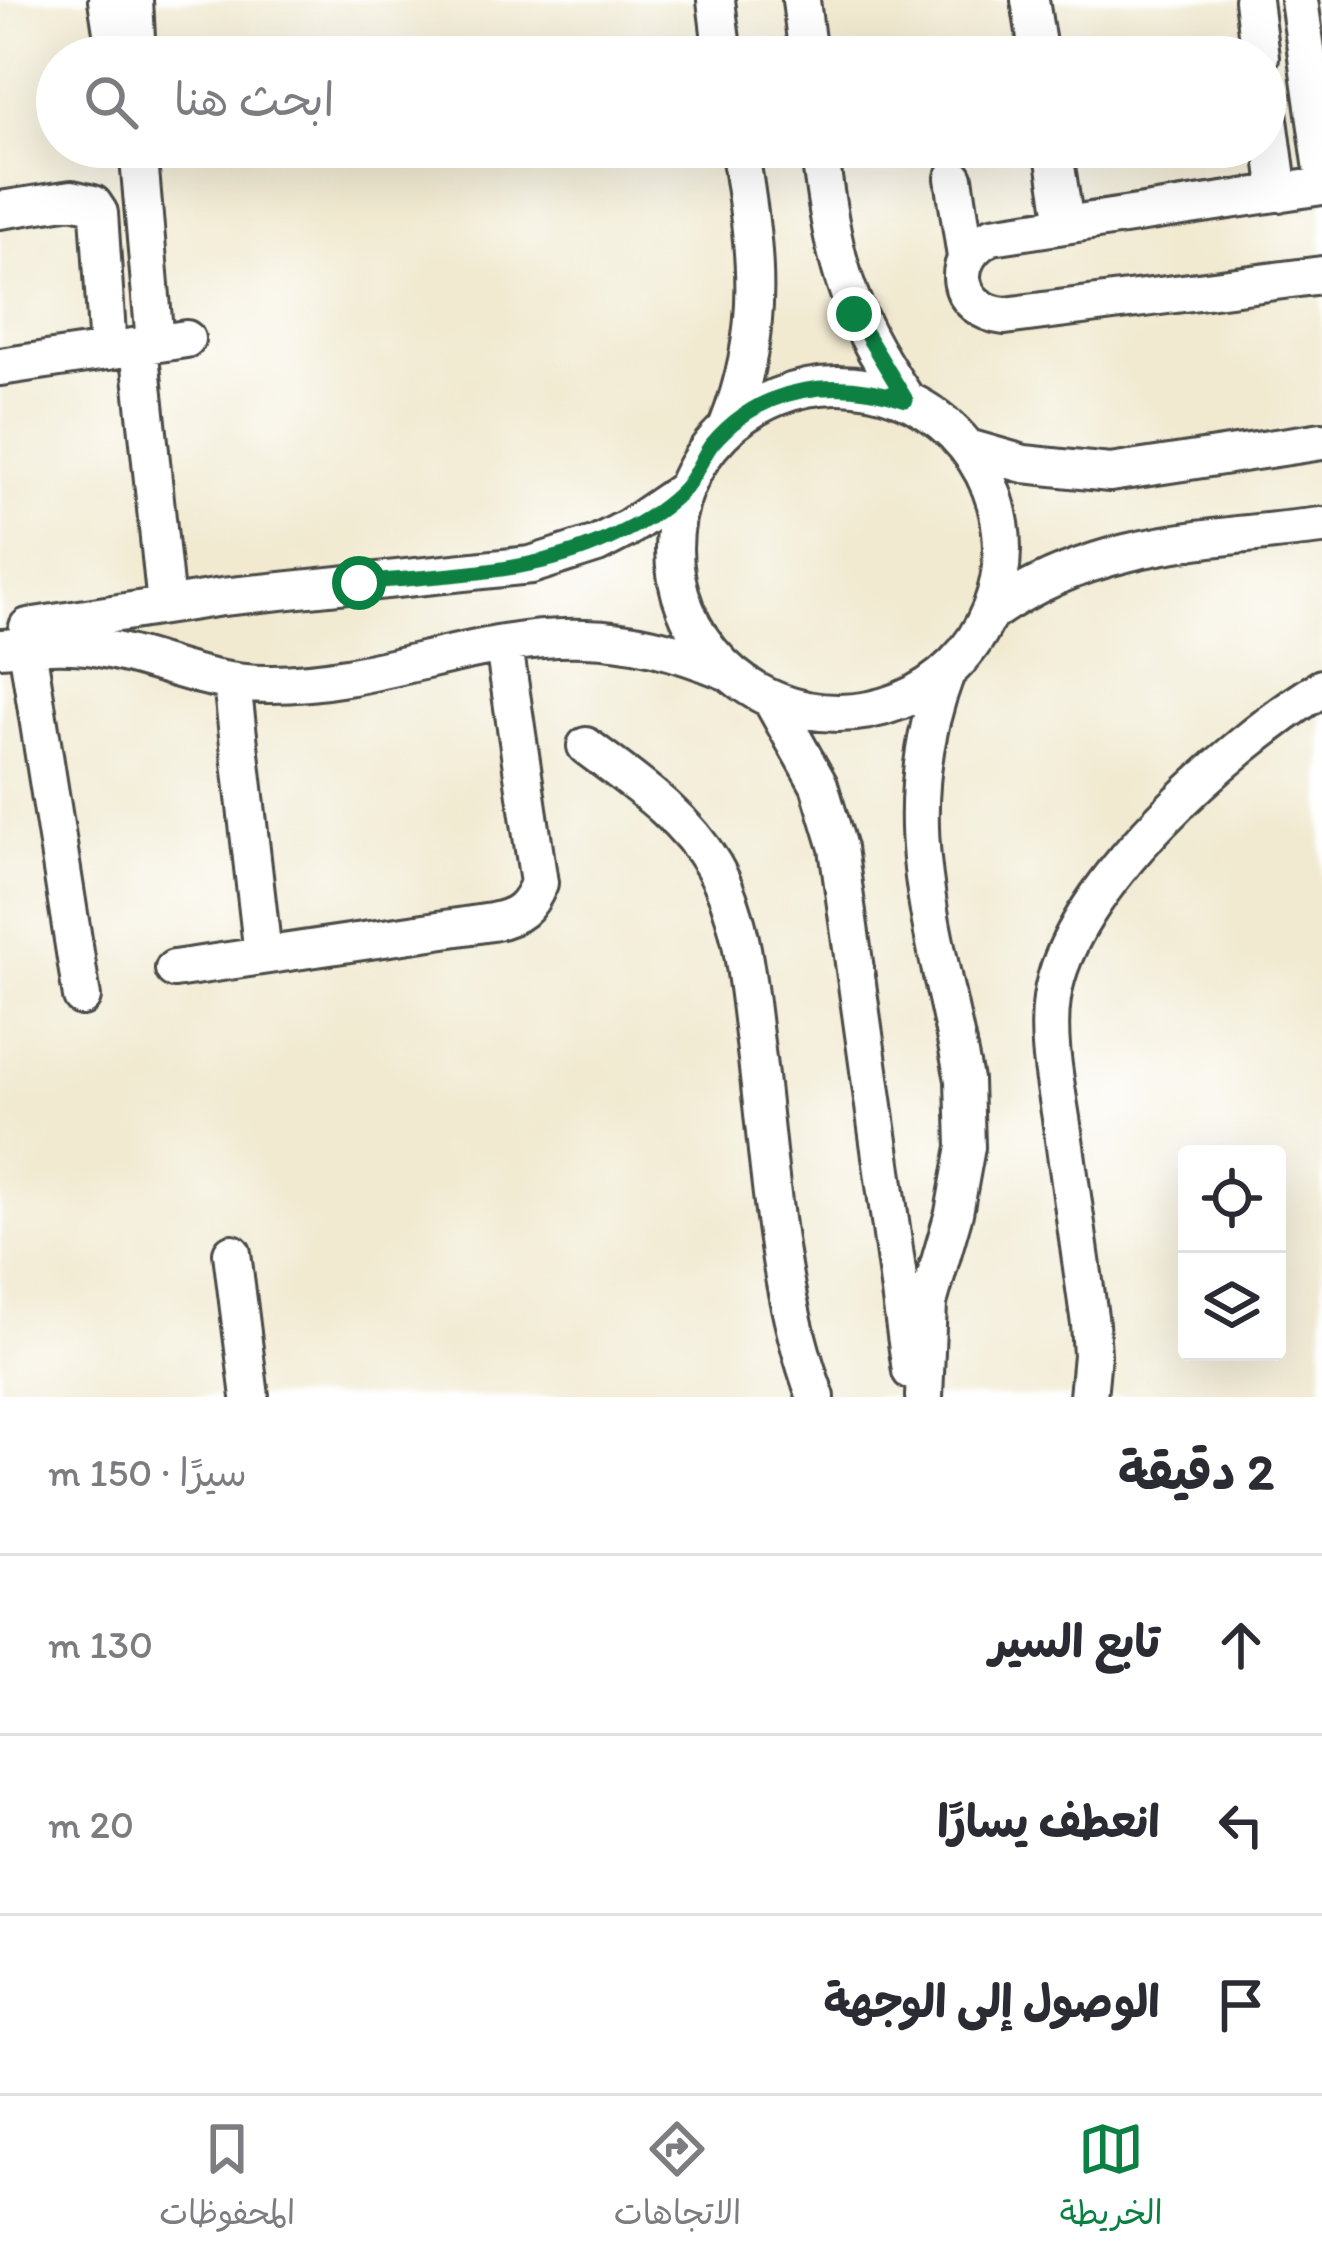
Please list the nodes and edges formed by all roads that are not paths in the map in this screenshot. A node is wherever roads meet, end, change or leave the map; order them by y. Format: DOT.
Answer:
graph roads {
  1 [pos="107,0"];
  2 [pos="134,0"];
  3 [pos="716,0"];
  4 [pos="801,0"];
  5 [pos="1030,0"];
  6 [pos="1253,0"];
  7 [pos="1299,0"];
  8 [pos="113,36"];
  9 [pos="136,36"];
  10 [pos="720,36"];
  11 [pos="805,36"];
  12 [pos="1036,36"];
  13 [pos="1258,36"];
  14 [pos="1322,163"];
  15 [pos="139,168"];
  16 [pos="742,168"];
  17 [pos="822,168"];
  18 [pos="1056,168"];
  19 [pos="1276,168"];
  20 [pos="954,178"];
  21 [pos="1322,186"];
  22 [pos="1279,194"];
  23 [pos="0,210"];
  24 [pos="1065,224"];
  25 [pos="966,257"];
  26 [pos="1322,275"];
  27 [pos="147,345"];
  28 [pos="0,367"];
  29 [pos="906,400"];
  30 [pos="728,428"];
  31 [pos="1322,441"];
  32 [pos="968,448"];
  33 [pos="686,489"];
  34 [pos="1322,526"];
  35 [pos="166,605"];
  36 [pos="989,614"];
  37 [pos="9,642"];
  38 [pos="504,646"];
  39 [pos="730,673"];
  40 [pos="946,673"];
  41 [pos="232,682"];
  42 [pos="1322,688"];
  43 [pos="771,699"];
  44 [pos="586,746"];
  45 [pos="263,955"];
  46 [pos="174,969"];
  47 [pos="82,997"];
  48 [pos="232,1253"];
  49 [pos="250,1397"];
  50 [pos="816,1397"];
  51 [pos="921,1397"];
  52 [pos="1088,1397"];
  1 -- 8 [label="street"];
  2 -- 9 [label="street"];
  3 -- 10 [label="street"];
  4 -- 11 [label="street"];
  5 -- 12 [label="street"];
  6 -- 13 [label="street"];
  7 -- 14 [label="street"];
  15 -- 27 [label="street"];
  16 -- 30 [label="street"];
  17 -- 29 [label="street"];
  18 -- 24 [label="street"];
  19 -- 22 [label="street"];
  20 -- 25 [label="street"];
  21 -- 22 [label="street"];
  22 -- 24 [label="street"];
  23 -- 27 [label="street"];
  24 -- 25 [label="street"];
  25 -- 26 [label="street"];
  27 -- 28 [label="street"];
  27 -- 35 [label="street"];
  29 -- 30 [label="street"];
  29 -- 32 [label="street"];
  30 -- 33 [label="street"];
  31 -- 32 [label="street"];
  32 -- 36 [label="street"];
  33 -- 35 [label="street"];
  33 -- 39 [label="street"];
  34 -- 36 [label="street"];
  35 -- 37 [label="street"];
  36 -- 40 [label="street"];
  37 -- 41 [label="street"];
  37 -- 47 [label="street"];
  38 -- 39 [label="street"];
  38 -- 41 [label="street"];
  38 -- 45 [label="street"];
  39 -- 43 [label="street"];
  40 -- 43 [label="street"];
  40 -- 51 [label="street"];
  41 -- 45 [label="street"];
  42 -- 52 [label="street"];
  43 -- 51 [label="street"];
  44 -- 50 [label="street"];
  45 -- 46 [label="street"];
  48 -- 49 [label="street"];
}
